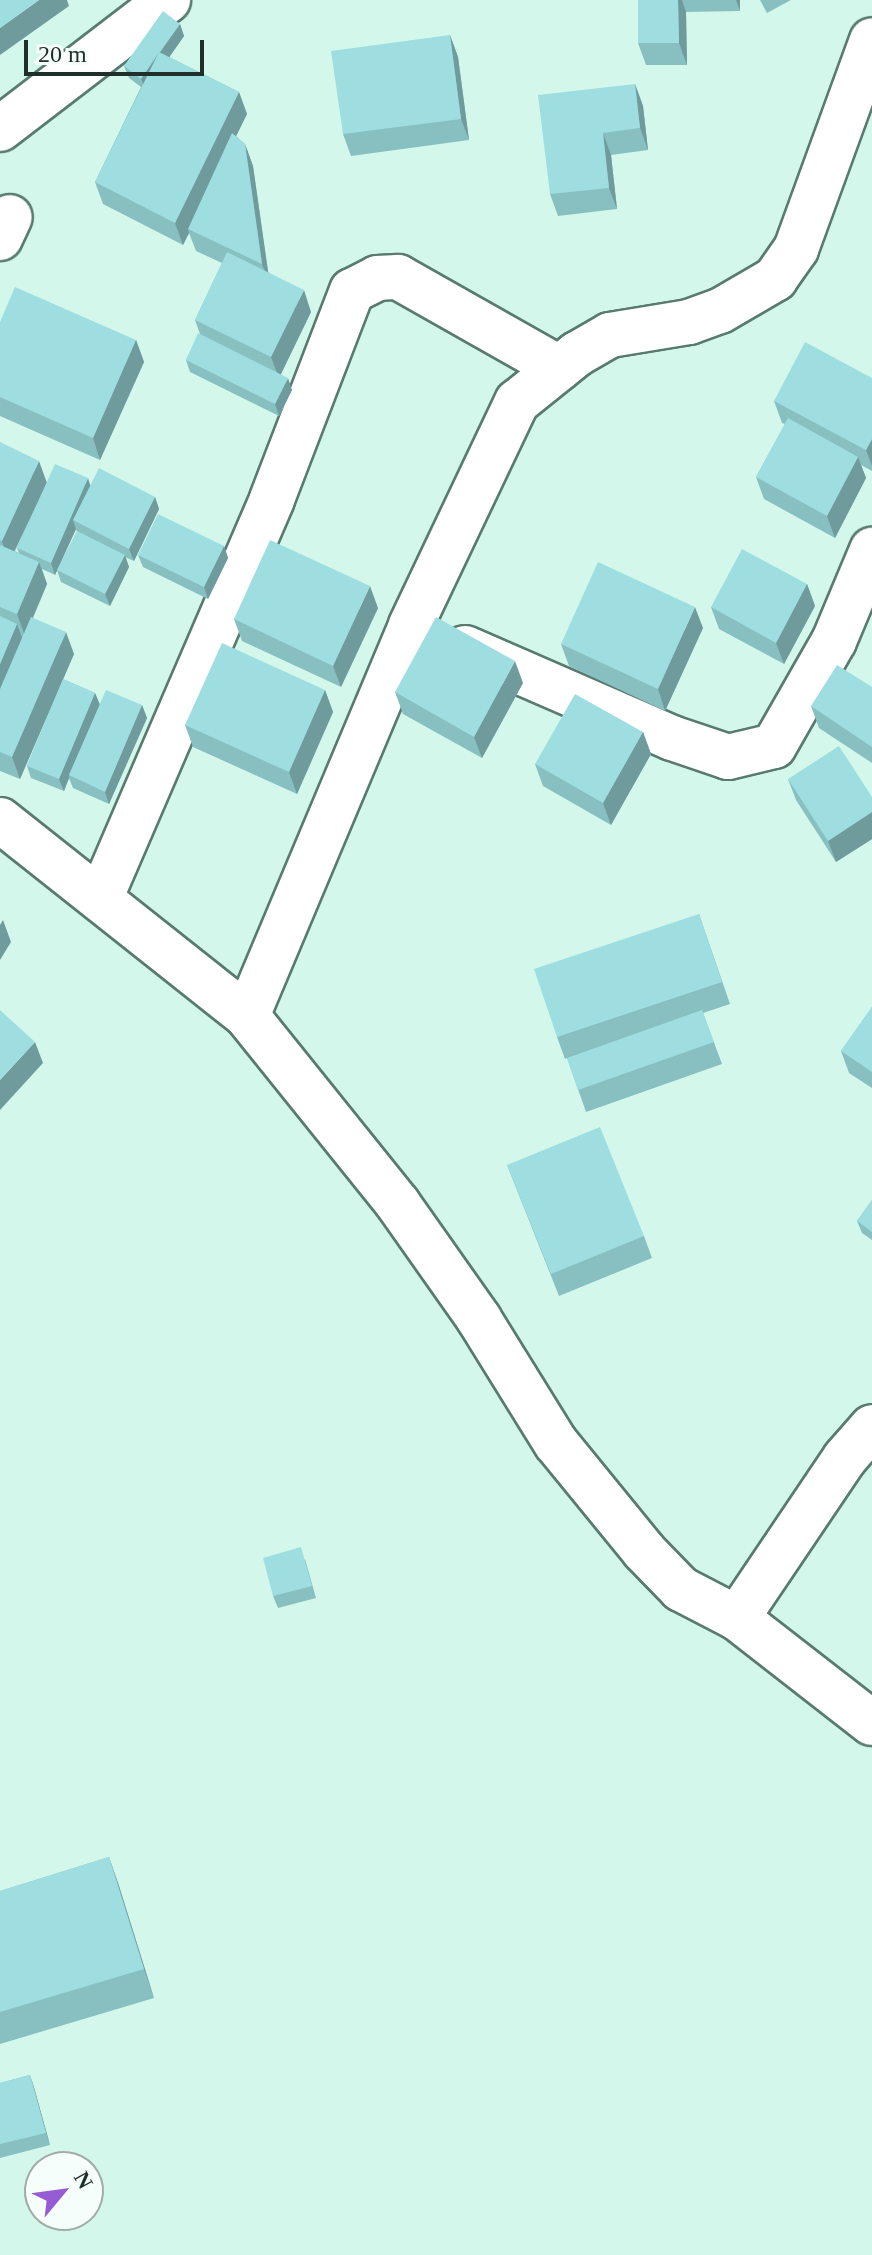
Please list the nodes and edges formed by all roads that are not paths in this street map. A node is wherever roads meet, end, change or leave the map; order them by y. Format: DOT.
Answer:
graph roads {
  1 [pos="168,0"];
  2 [pos="872,40"];
  3 [pos="0,129"];
  4 [pos="559,368"];
  5 [pos="872,550"];
  6 [pos="411,625"];
  7 [pos="0,820"];
  8 [pos="100,899"];
  9 [pos="247,1016"];
  10 [pos="872,1427"];
  11 [pos="737,1618"];
  12 [pos="872,1723"];
  1 -- 3 [label="street"];
  2 -- 4 [label="street"];
  4 -- 6 [label="street"];
  4 -- 8 [label="street"];
  5 -- 6 [label="street"];
  6 -- 9 [label="street"];
  7 -- 8 [label="street"];
  8 -- 9 [label="street"];
  9 -- 11 [label="street"];
  10 -- 11 [label="street"];
  11 -- 12 [label="street"];
}
